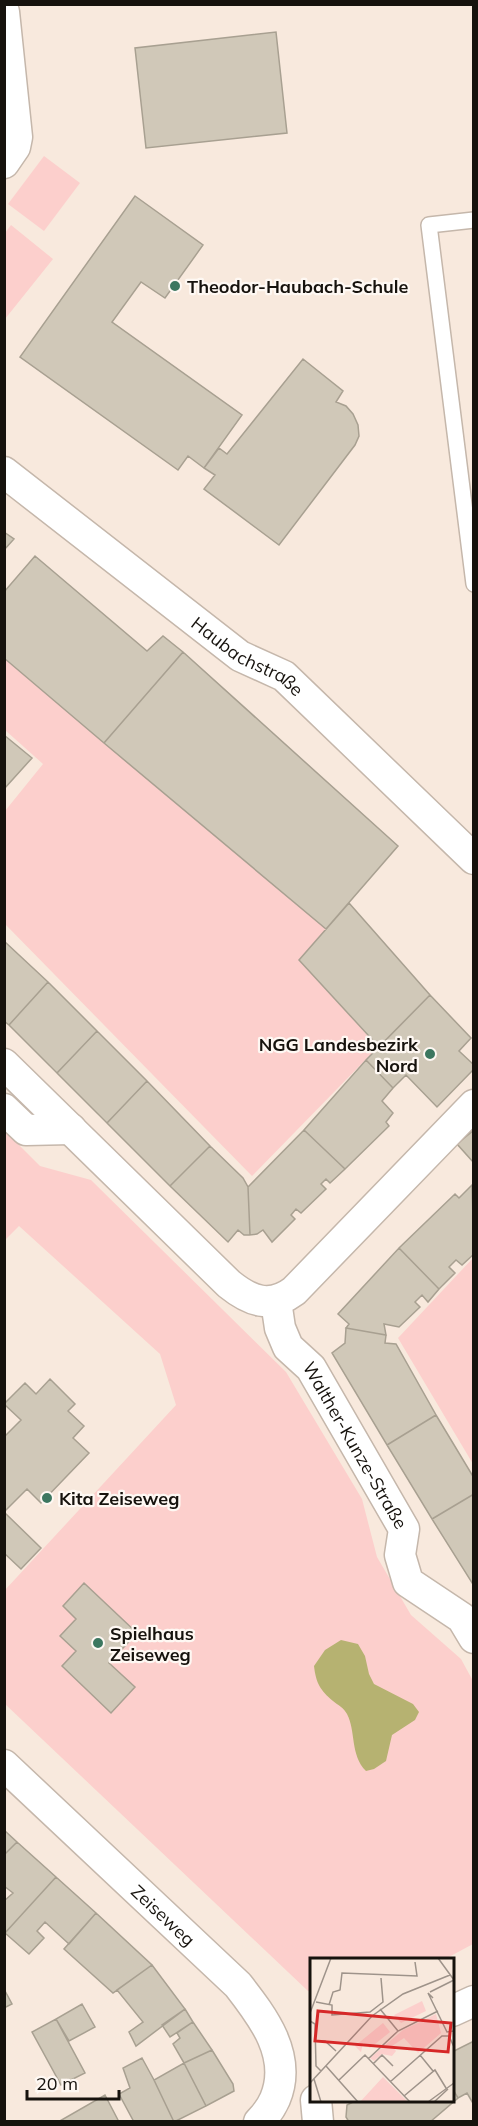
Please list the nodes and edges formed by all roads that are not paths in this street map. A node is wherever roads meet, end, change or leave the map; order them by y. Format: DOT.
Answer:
graph roads {
  1 [pos="4,12"];
  2 [pos="4,163"];
  3 [pos="474,220"];
  4 [pos="4,472"];
  5 [pos="474,584"];
  6 [pos="474,859"];
  7 [pos="4,1064"];
  8 [pos="474,1105"];
  9 [pos="4,1109"];
  10 [pos="71,1129"];
  11 [pos="276,1300"];
  12 [pos="474,1638"];
  13 [pos="4,1765"];
  14 [pos="474,2001"];
  15 [pos="454,2011"];
  16 [pos="316,2102"];
  17 [pos="259,2121"];
  18 [pos="318,2121"];
  1 -- 2 [label="street"];
  3 -- 5 [label="lane"];
  4 -- 6 [label="street, Haubachstraße"];
  7 -- 10 [label="street"];
  8 -- 11 [label="street"];
  9 -- 10 [label="street"];
  10 -- 11 [label="street"];
  11 -- 12 [label="street, Walther-Kunze-Straße"];
  13 -- 17 [label="street, Zeiseweg"];
  14 -- 15 [label="street"];
  16 -- 18 [label="street"];
}
